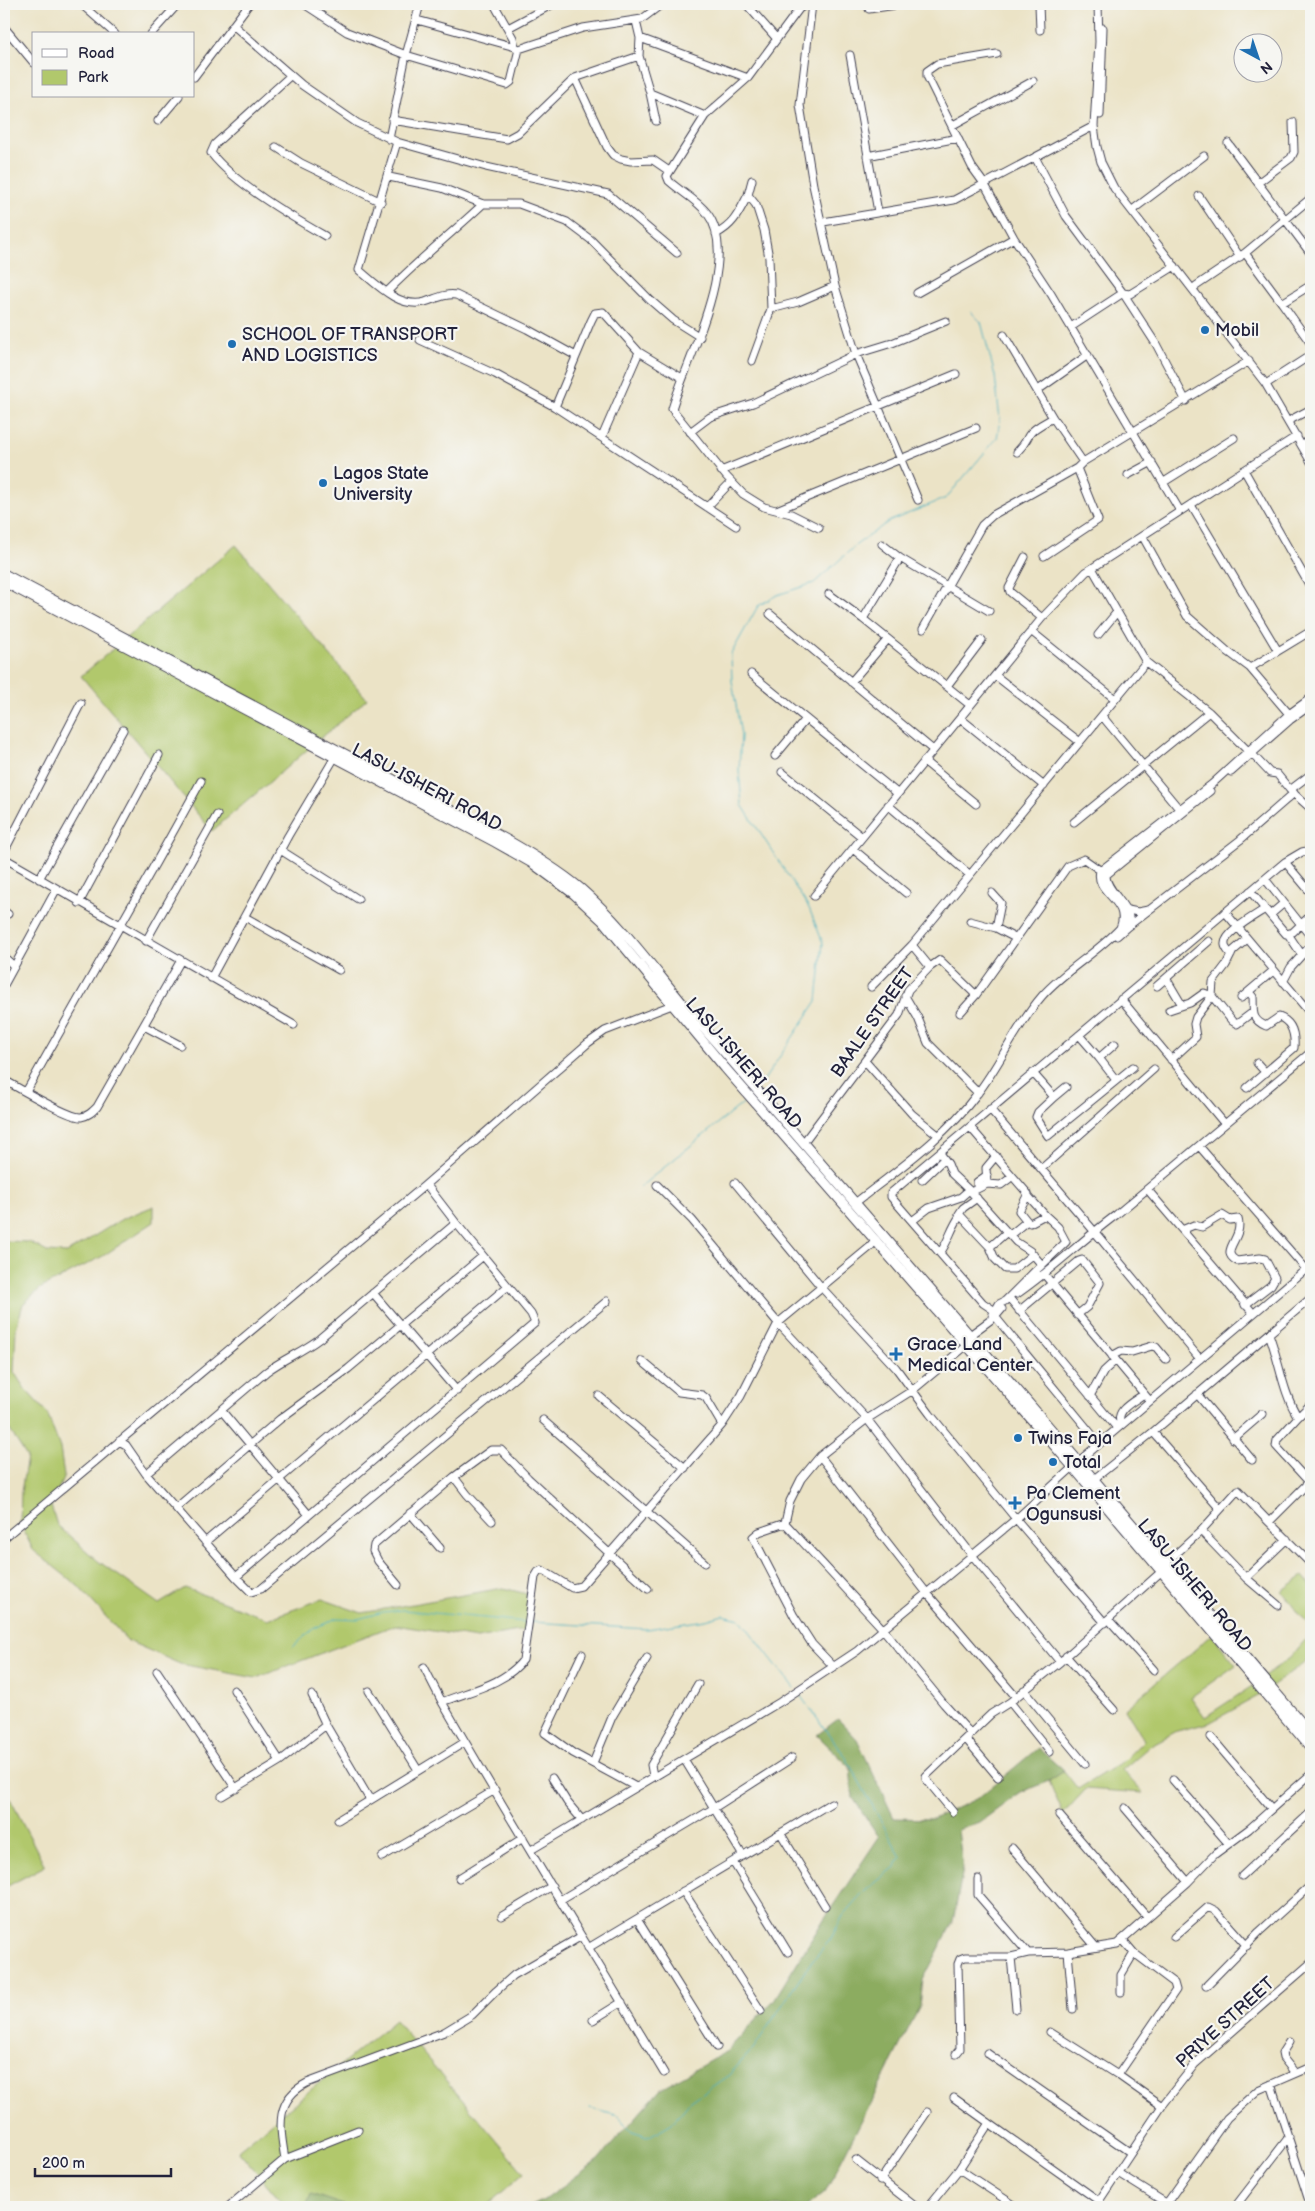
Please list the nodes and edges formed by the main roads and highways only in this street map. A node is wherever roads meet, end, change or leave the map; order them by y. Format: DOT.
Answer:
graph roads {
  1 [pos="4,574"];
  2 [pos="4,582"];
  3 [pos="97,629"];
  4 [pos="753,1092"];
  5 [pos="1035,1416"];
  6 [pos="1076,1464"];
  7 [pos="1164,1567"];
  8 [pos="1311,1734"];
  9 [pos="1311,1748"];
  1 -- 3 [label="main road, LASU-ISHERI ROAD"];
  2 -- 3 [label="main road, LASU-ISHERI ROAD"];
  3 -- 4 [label="main road, LASU-ISHERI ROAD"];
  3 -- 4 [label="main road, LASU-ISHERI ROAD"];
  4 -- 5 [label="main road, LASU-ISHERI ROAD"];
  4 -- 5 [label="main road, LASU-ISHERI ROAD"];
  5 -- 6 [label="main road, LASU-ISHERI ROAD"];
  6 -- 7 [label="main road, LASU-ISHERI ROAD"];
  6 -- 7 [label="main road, LASU-ISHERI ROAD"];
  7 -- 8 [label="main road, LASU-ISHERI ROAD"];
  7 -- 9 [label="main road, LASU-ISHERI ROAD"];
}
